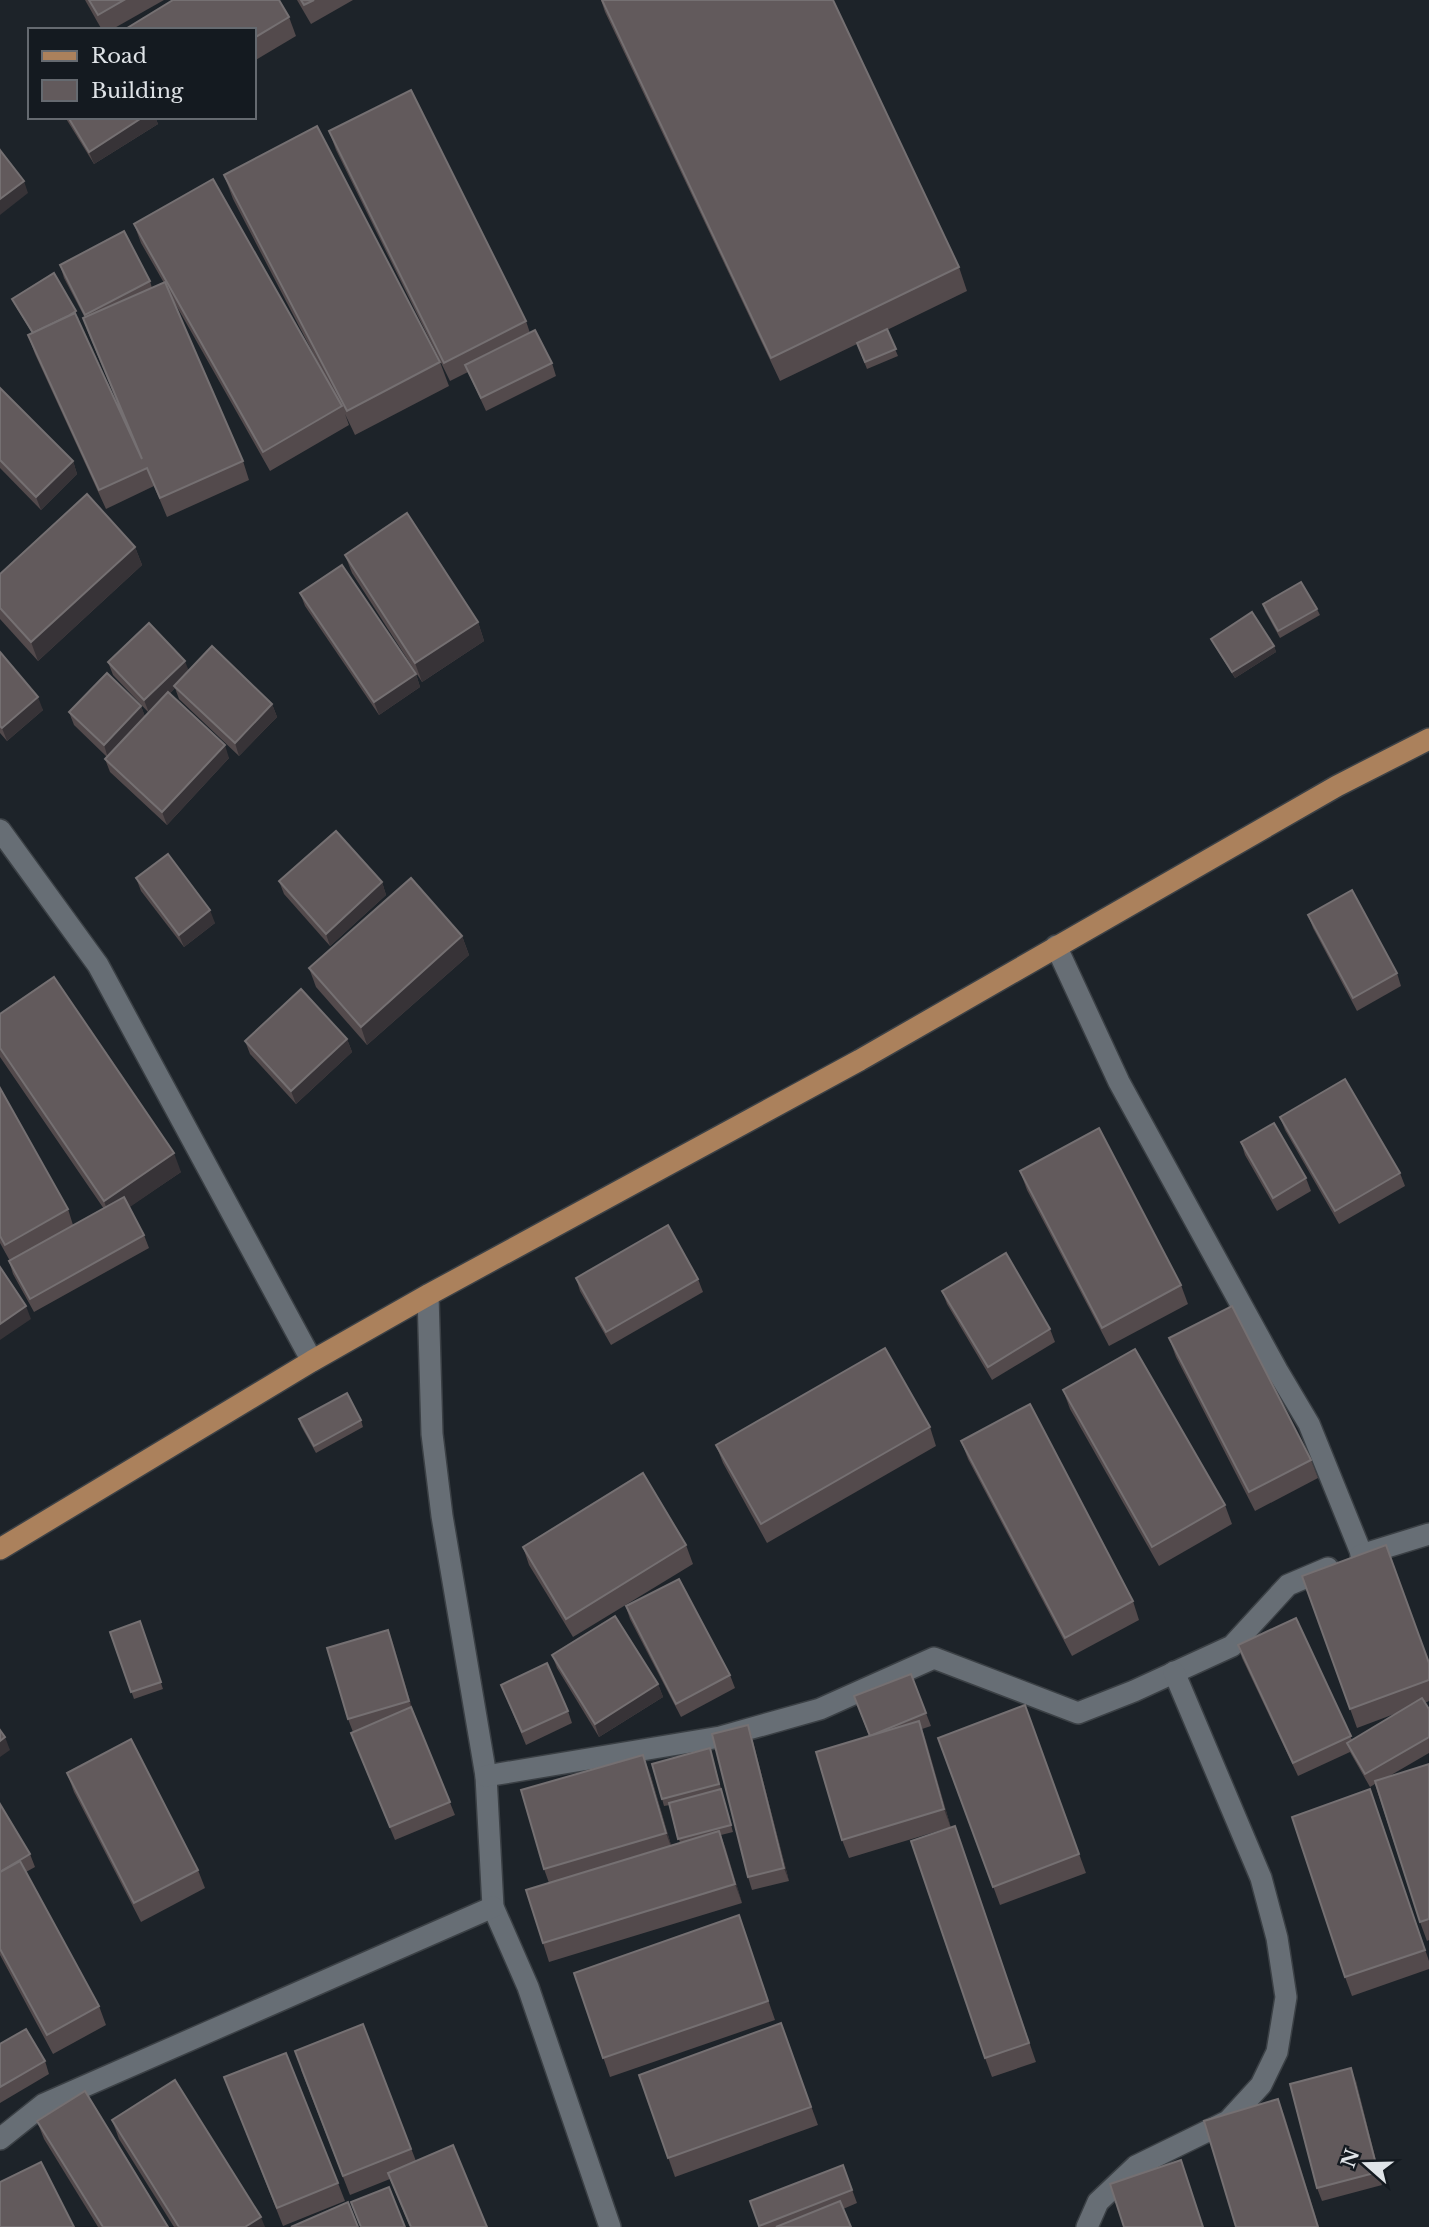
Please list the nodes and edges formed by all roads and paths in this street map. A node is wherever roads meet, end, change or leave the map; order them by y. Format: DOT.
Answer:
graph roads {
  1 [pos="1429,738"];
  2 [pos="0,830"];
  3 [pos="1056,946"];
  4 [pos="428,1294"];
  5 [pos="312,1361"];
  6 [pos="1429,1534"];
  7 [pos="0,1549"];
  8 [pos="1363,1555"];
  9 [pos="1174,1672"];
  10 [pos="486,1776"];
  11 [pos="493,1907"];
  12 [pos="0,2139"];
  13 [pos="610,2227"];
  14 [pos="1087,2227"];
  1 -- 3 [label="main road"];
  2 -- 5 [label="street"];
  3 -- 4 [label="main road"];
  3 -- 8 [label="street"];
  4 -- 5 [label="main road"];
  4 -- 10 [label="street"];
  5 -- 7 [label="main road"];
  6 -- 8 [label="street"];
  8 -- 9 [label="street"];
  9 -- 10 [label="street"];
  9 -- 14 [label="street"];
  10 -- 11 [label="street"];
  11 -- 12 [label="street"];
  11 -- 13 [label="street"];
}
